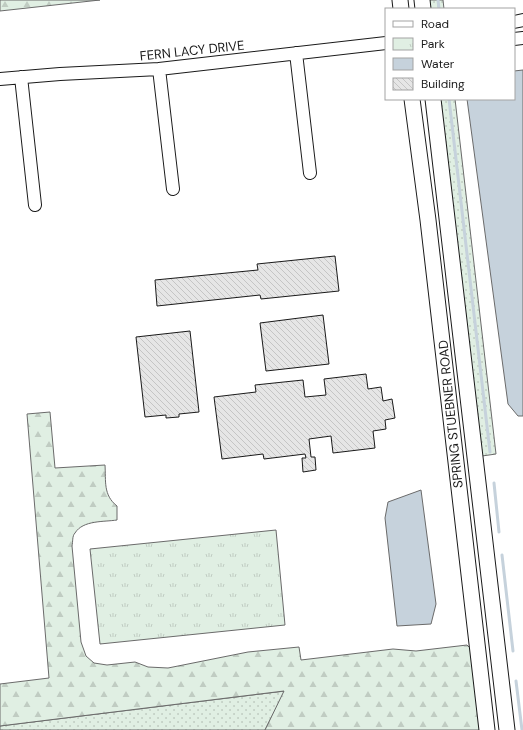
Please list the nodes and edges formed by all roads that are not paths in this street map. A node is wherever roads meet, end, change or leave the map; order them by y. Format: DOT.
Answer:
graph roads {
  1 [pos="385,43"];
  2 [pos="296,53"];
  3 [pos="159,69"];
  4 [pos="21,77"];
  5 [pos="0,79"];
  6 [pos="412,100"];
  7 [pos="433,100"];
  8 [pos="310,173"];
  9 [pos="172,189"];
  10 [pos="35,205"];
  11 [pos="447,218"];
  12 [pos="428,220"];
  13 [pos="475,465"];
  14 [pos="456,467"];
  15 [pos="496,636"];
  16 [pos="476,638"];
  17 [pos="487,730"];
  18 [pos="507,730"];
  1 -- 2 [label="street, FERN LACY DRIVE"];
  2 -- 3 [label="street, FERN LACY DRIVE"];
  2 -- 8 [label="street"];
  3 -- 4 [label="street, FERN LACY DRIVE"];
  3 -- 9 [label="street"];
  4 -- 5 [label="street, FERN LACY DRIVE"];
  4 -- 10 [label="street"];
  6 -- 12 [label="main road, SPRING STUEBNER ROAD"];
  7 -- 11 [label="main road, SPRING STUEBNER ROAD"];
  11 -- 12 [label="main road"];
  11 -- 13 [label="main road, SPRING STUEBNER ROAD"];
  12 -- 14 [label="main road, SPRING STUEBNER ROAD"];
  13 -- 14 [label="main road"];
  13 -- 15 [label="main road, SPRING STUEBNER ROAD"];
  14 -- 16 [label="main road, SPRING STUEBNER ROAD"];
  15 -- 16 [label="main road"];
  15 -- 18 [label="main road, SPRING STUEBNER ROAD"];
  16 -- 17 [label="main road, SPRING STUEBNER ROAD"];
}
